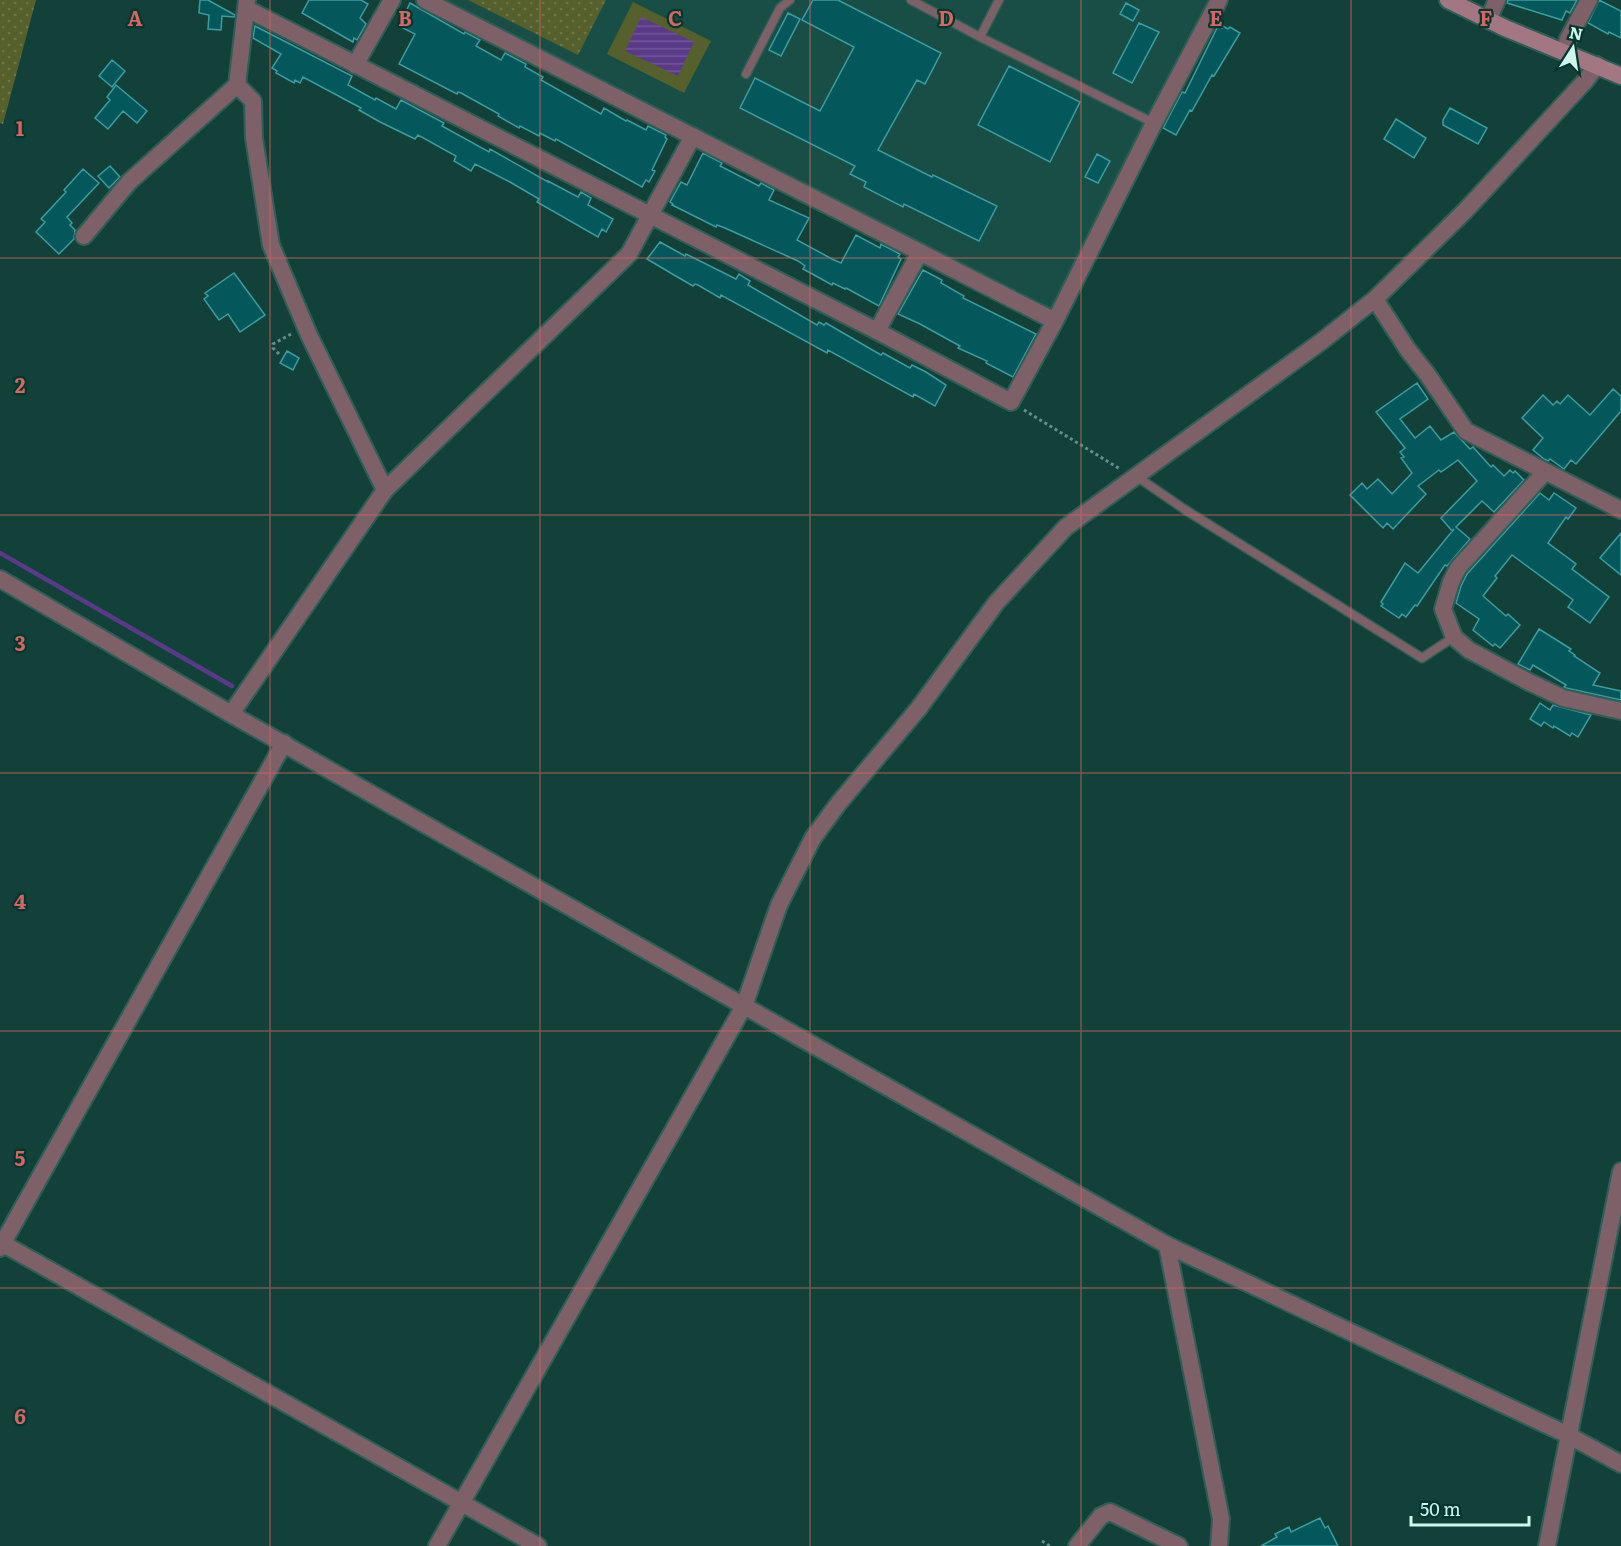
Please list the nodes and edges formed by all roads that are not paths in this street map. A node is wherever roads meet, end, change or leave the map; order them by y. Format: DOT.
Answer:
graph roads {
  1 [pos="392,0"];
  2 [pos="425,0"];
  3 [pos="790,0"];
  4 [pos="911,0"];
  5 [pos="999,0"];
  6 [pos="1219,0"];
  7 [pos="1448,0"];
  8 [pos="1497,0"];
  9 [pos="1589,0"];
  10 [pos="247,5"];
  11 [pos="1488,20"];
  12 [pos="980,37"];
  13 [pos="1565,52"];
  14 [pos="1598,64"];
  15 [pos="355,65"];
  16 [pos="1620,73"];
  17 [pos="747,74"];
  18 [pos="237,85"];
  19 [pos="1154,123"];
  20 [pos="693,136"];
  21 [pos="650,216"];
  22 [pos="84,236"];
  23 [pos="920,252"];
  24 [pos="1375,299"];
  25 [pos="1055,321"];
  26 [pos="877,331"];
  27 [pos="1545,472"];
  28 [pos="1136,476"];
  29 [pos="385,490"];
  30 [pos="1621,510"];
  31 [pos="0,579"];
  32 [pos="1454,637"];
  33 [pos="234,711"];
  34 [pos="1621,711"];
  35 [pos="284,743"];
  36 [pos="746,998"];
  37 [pos="1621,1172"];
  38 [pos="1,1245"];
  39 [pos="1167,1245"];
  40 [pos="1568,1435"];
  41 [pos="1621,1464"];
  42 [pos="462,1503"];
  43 [pos="437,1546"];
  44 [pos="538,1546"];
  45 [pos="1077,1546"];
  46 [pos="1179,1546"];
  47 [pos="1219,1546"];
  48 [pos="1547,1546"];
  1 -- 15 [label="street"];
  2 -- 20 [label="street"];
  3 -- 17 [label="lane"];
  4 -- 12 [label="lane"];
  5 -- 12 [label="lane"];
  6 -- 19 [label="street"];
  7 -- 11 [label="main road"];
  8 -- 11 [label="street"];
  9 -- 13 [label="street"];
  10 -- 15 [label="street"];
  10 -- 18 [label="street"];
  11 -- 13 [label="main road"];
  12 -- 19 [label="lane"];
  13 -- 14 [label="main road"];
  14 -- 16 [label="main road"];
  14 -- 24 [label="street"];
  15 -- 21 [label="street"];
  18 -- 22 [label="street"];
  18 -- 29 [label="street"];
  19 -- 25 [label="street"];
  20 -- 21 [label="street"];
  20 -- 23 [label="street"];
  21 -- 26 [label="street"];
  21 -- 29 [label="street"];
  23 -- 25 [label="street"];
  23 -- 26 [label="street"];
  24 -- 27 [label="street"];
  24 -- 28 [label="street"];
  25 -- 26 [label="street"];
  27 -- 30 [label="street"];
  27 -- 32 [label="street"];
  28 -- 32 [label="lane"];
  28 -- 36 [label="street"];
  29 -- 33 [label="street"];
  31 -- 33 [label="street"];
  32 -- 34 [label="street"];
  33 -- 35 [label="street"];
  35 -- 36 [label="street"];
  35 -- 38 [label="street"];
  36 -- 39 [label="street"];
  36 -- 42 [label="street"];
  37 -- 40 [label="street"];
  38 -- 42 [label="street"];
  39 -- 40 [label="street"];
  39 -- 47 [label="street"];
  40 -- 41 [label="street"];
  40 -- 48 [label="street"];
  42 -- 43 [label="street"];
  42 -- 44 [label="street"];
  45 -- 46 [label="street"];
}
